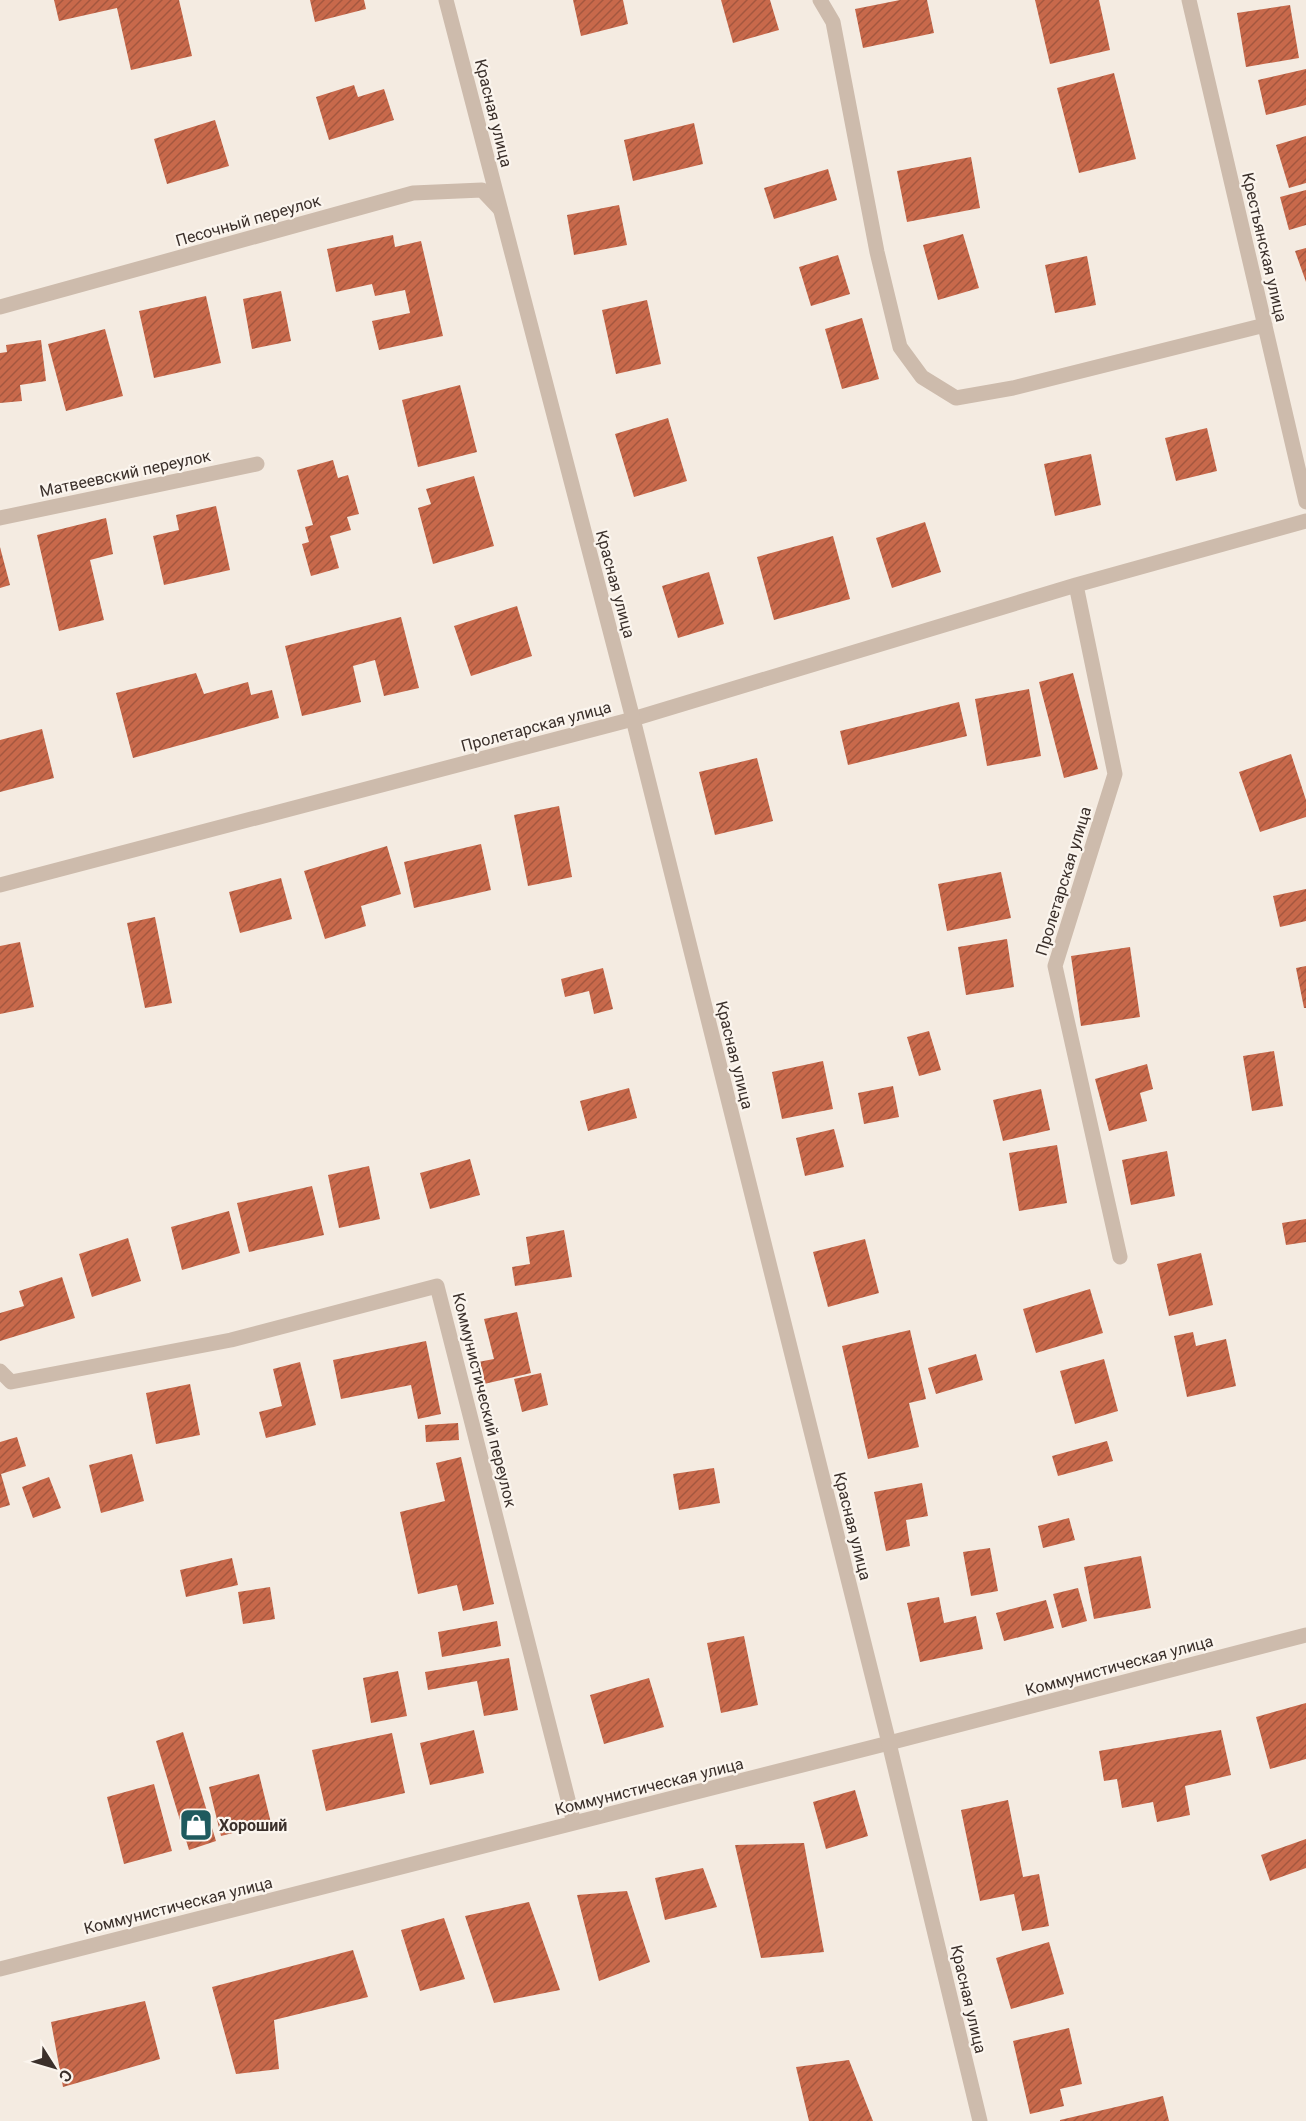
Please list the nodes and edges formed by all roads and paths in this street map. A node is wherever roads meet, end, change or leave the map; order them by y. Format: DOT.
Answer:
graph roads {
  1 [pos="446,0"];
  2 [pos="820,0"];
  3 [pos="1189,0"];
  4 [pos="500,209"];
  5 [pos="0,308"];
  6 [pos="1265,325"];
  7 [pos="257,464"];
  8 [pos="1306,502"];
  9 [pos="0,518"];
  10 [pos="1306,521"];
  11 [pos="1076,585"];
  12 [pos="633,719"];
  13 [pos="0,885"];
  14 [pos="1120,1257"];
  15 [pos="0,1371"];
  16 [pos="1306,1635"];
  17 [pos="889,1743"];
  18 [pos="574,1823"];
  19 [pos="0,1969"];
  20 [pos="980,2121"];
  1 -- 4 [label="street, Красная улица"];
  2 -- 6 [label="street"];
  3 -- 6 [label="street, Крестьянская улица"];
  4 -- 5 [label="street, Песочный переулок"];
  4 -- 12 [label="street, Красная улица"];
  6 -- 8 [label="street, Крестьянская улица"];
  7 -- 9 [label="street, Матвеевский переулок"];
  10 -- 11 [label="street, Пролетарская улица"];
  11 -- 12 [label="street, Пролетарская улица"];
  11 -- 14 [label="street, Пролетарская улица"];
  12 -- 13 [label="street, Пролетарская улица"];
  12 -- 17 [label="street, Красная улица"];
  15 -- 18 [label="street, Коммунистический переулок"];
  16 -- 17 [label="street, Коммунистическая улица"];
  17 -- 18 [label="street, Коммунистическая улица"];
  17 -- 20 [label="street, Красная улица"];
  18 -- 19 [label="street, Коммунистическая улица"];
}
